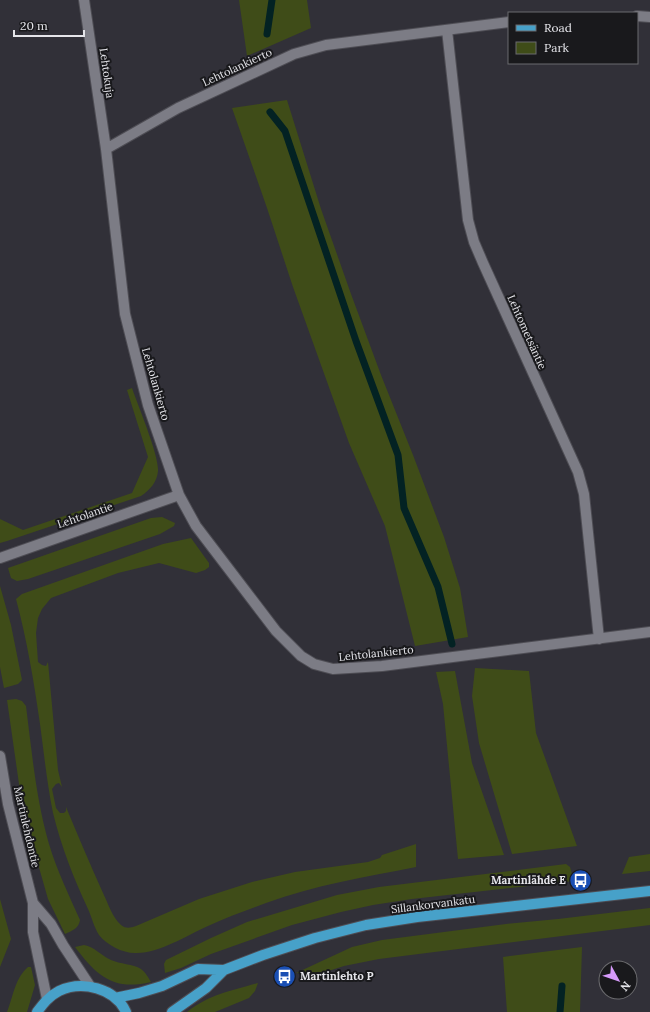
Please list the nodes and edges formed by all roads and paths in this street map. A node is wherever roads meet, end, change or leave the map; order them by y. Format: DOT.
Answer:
graph roads {
  1 [pos="84,0"];
  2 [pos="638,16"];
  3 [pos="650,17"];
  4 [pos="508,22"];
  5 [pos="446,30"];
  6 [pos="106,149"];
  7 [pos="179,495"];
  8 [pos="0,558"];
  9 [pos="650,632"];
  10 [pos="599,639"];
  11 [pos="0,756"];
  12 [pos="650,890"];
  13 [pos="33,903"];
  14 [pos="224,970"];
  15 [pos="90,986"];
  16 [pos="115,998"];
  17 [pos="47,999"];
  18 [pos="36,1012"];
  19 [pos="126,1012"];
  20 [pos="172,1012"];
  1 -- 6 [label="street, Lehtokuja"];
  2 -- 3 [label="street"];
  4 -- 5 [label="street, Lehtolankierto"];
  5 -- 6 [label="street, Lehtolankierto"];
  5 -- 10 [label="street, Lehtometsäntie"];
  6 -- 7 [label="street, Lehtolankierto"];
  7 -- 8 [label="street, Lehtolantie"];
  7 -- 10 [label="street, Lehtolankierto"];
  9 -- 10 [label="street, Lehtolankierto"];
  11 -- 13 [label="street, Martinlehdontie"];
  12 -- 14 [label="main road, Sillankorvankatu"];
  13 -- 15 [label="street, Martinlehdontie"];
  13 -- 17 [label="street, Martinlehdontie"];
  14 -- 16 [label="main road, Sillankorvankatu"];
  14 -- 20 [label="main road, Sillankorvankatu"];
  15 -- 16 [label="main road"];
  15 -- 17 [label="main road"];
  16 -- 19 [label="main road"];
  17 -- 18 [label="main road"];
}
